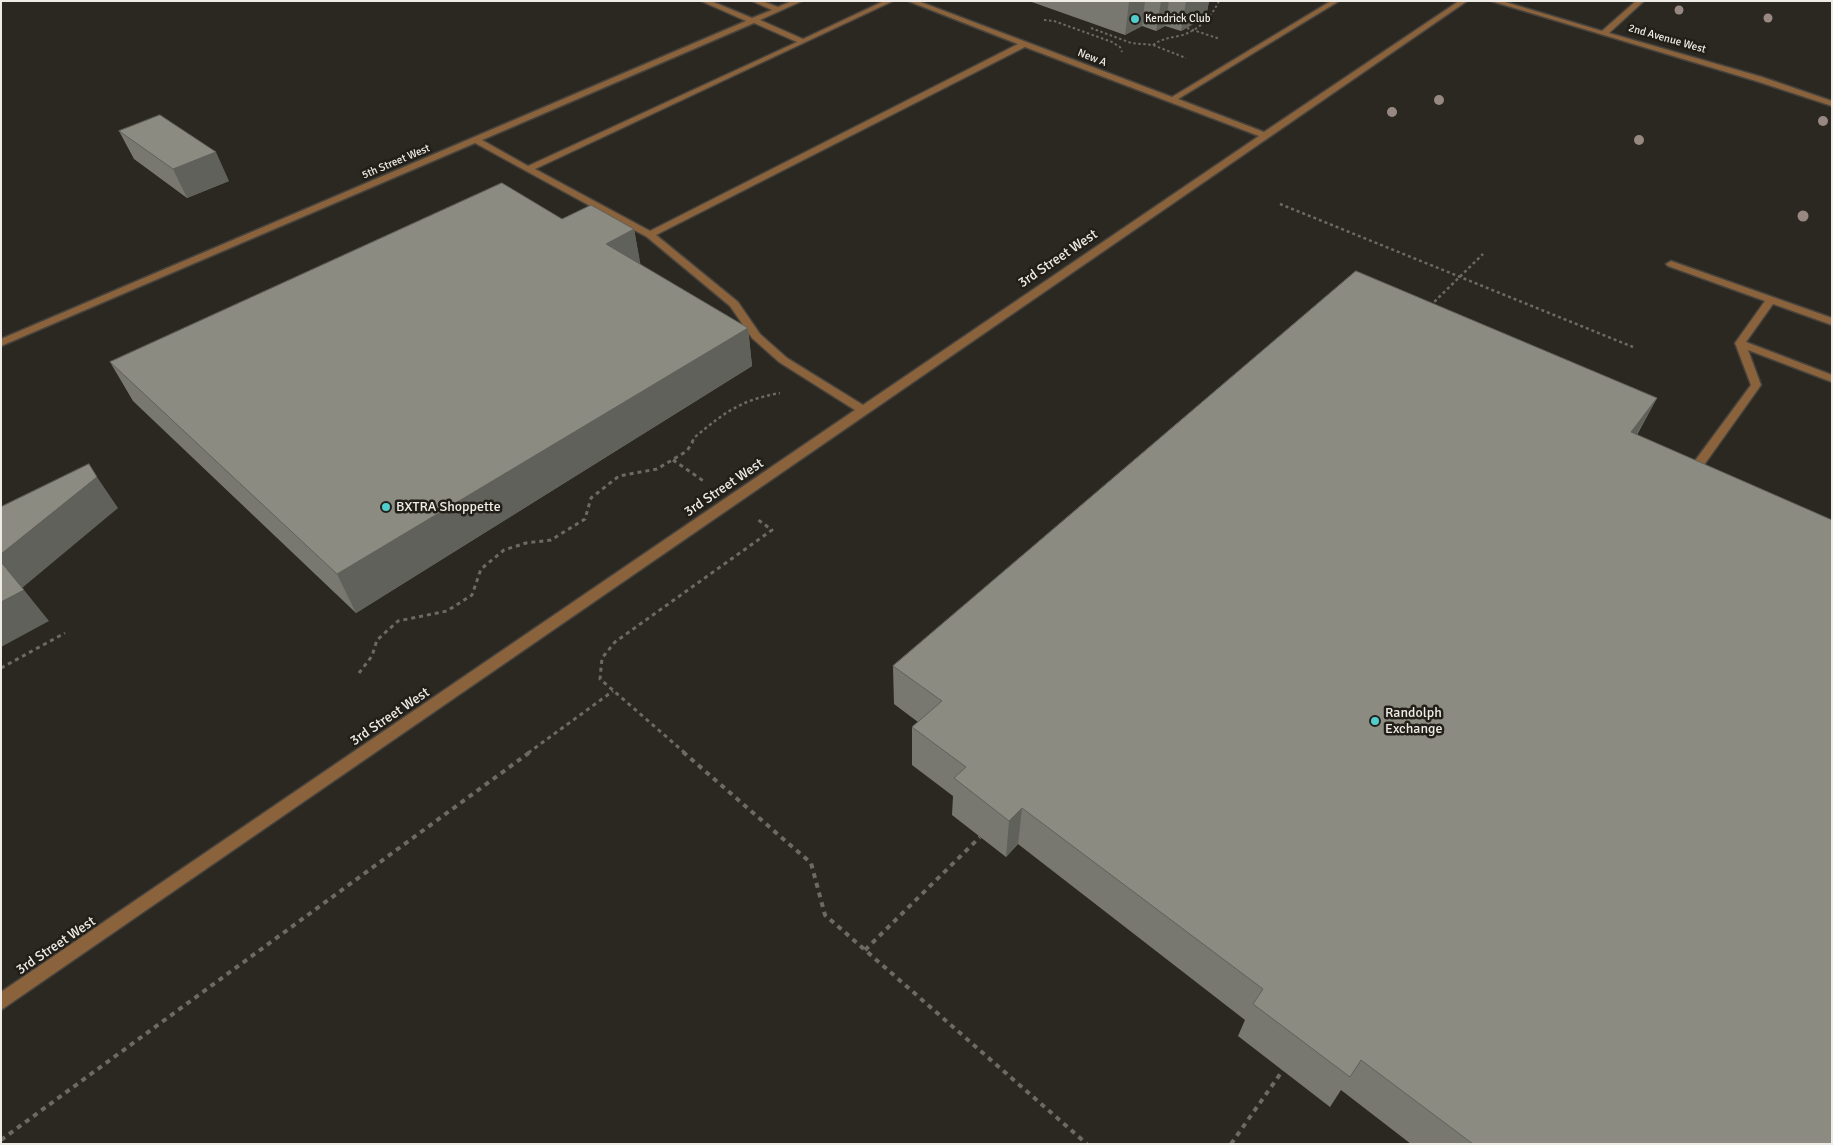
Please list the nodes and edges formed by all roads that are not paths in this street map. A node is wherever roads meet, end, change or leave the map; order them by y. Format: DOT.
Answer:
graph roads {
  1 [pos="704,1"];
  2 [pos="755,1"];
  3 [pos="799,1"];
  4 [pos="890,1"];
  5 [pos="911,1"];
  6 [pos="1336,1"];
  7 [pos="1464,1"];
  8 [pos="1494,1"];
  9 [pos="1640,1"];
  10 [pos="778,10"];
  11 [pos="753,21"];
  12 [pos="1604,33"];
  13 [pos="803,42"];
  14 [pos="1024,44"];
  15 [pos="1172,100"];
  16 [pos="1832,104"];
  17 [pos="1265,135"];
  18 [pos="476,140"];
  19 [pos="528,169"];
  20 [pos="650,235"];
  21 [pos="1672,264"];
  22 [pos="1771,300"];
  23 [pos="1832,322"];
  24 [pos="1,343"];
  25 [pos="1740,343"];
  26 [pos="1832,379"];
  27 [pos="864,410"];
  28 [pos="1684,485"];
  29 [pos="1,1002"];
  1 -- 11 [label="street"];
  2 -- 10 [label="street"];
  3 -- 10 [label="street, 5th Street West"];
  4 -- 13 [label="street"];
  5 -- 14 [label="street, New A"];
  6 -- 15 [label="street"];
  7 -- 17 [label="street, 3rd Street West"];
  8 -- 12 [label="street, 2nd Avenue West"];
  9 -- 12 [label="street"];
  10 -- 11 [label="street, 5th Street West"];
  11 -- 13 [label="street"];
  11 -- 18 [label="street, 5th Street West"];
  12 -- 16 [label="street, 2nd Avenue West"];
  13 -- 19 [label="street"];
  14 -- 15 [label="street, New A"];
  14 -- 20 [label="street"];
  15 -- 17 [label="street, New A"];
  17 -- 27 [label="street, 3rd Street West"];
  18 -- 19 [label="street"];
  18 -- 24 [label="street, 5th Street West"];
  19 -- 20 [label="street"];
  20 -- 27 [label="street"];
  21 -- 22 [label="street"];
  22 -- 23 [label="street"];
  22 -- 25 [label="street"];
  25 -- 26 [label="street"];
  25 -- 28 [label="street"];
  27 -- 29 [label="street, 3rd Street West"];
}
